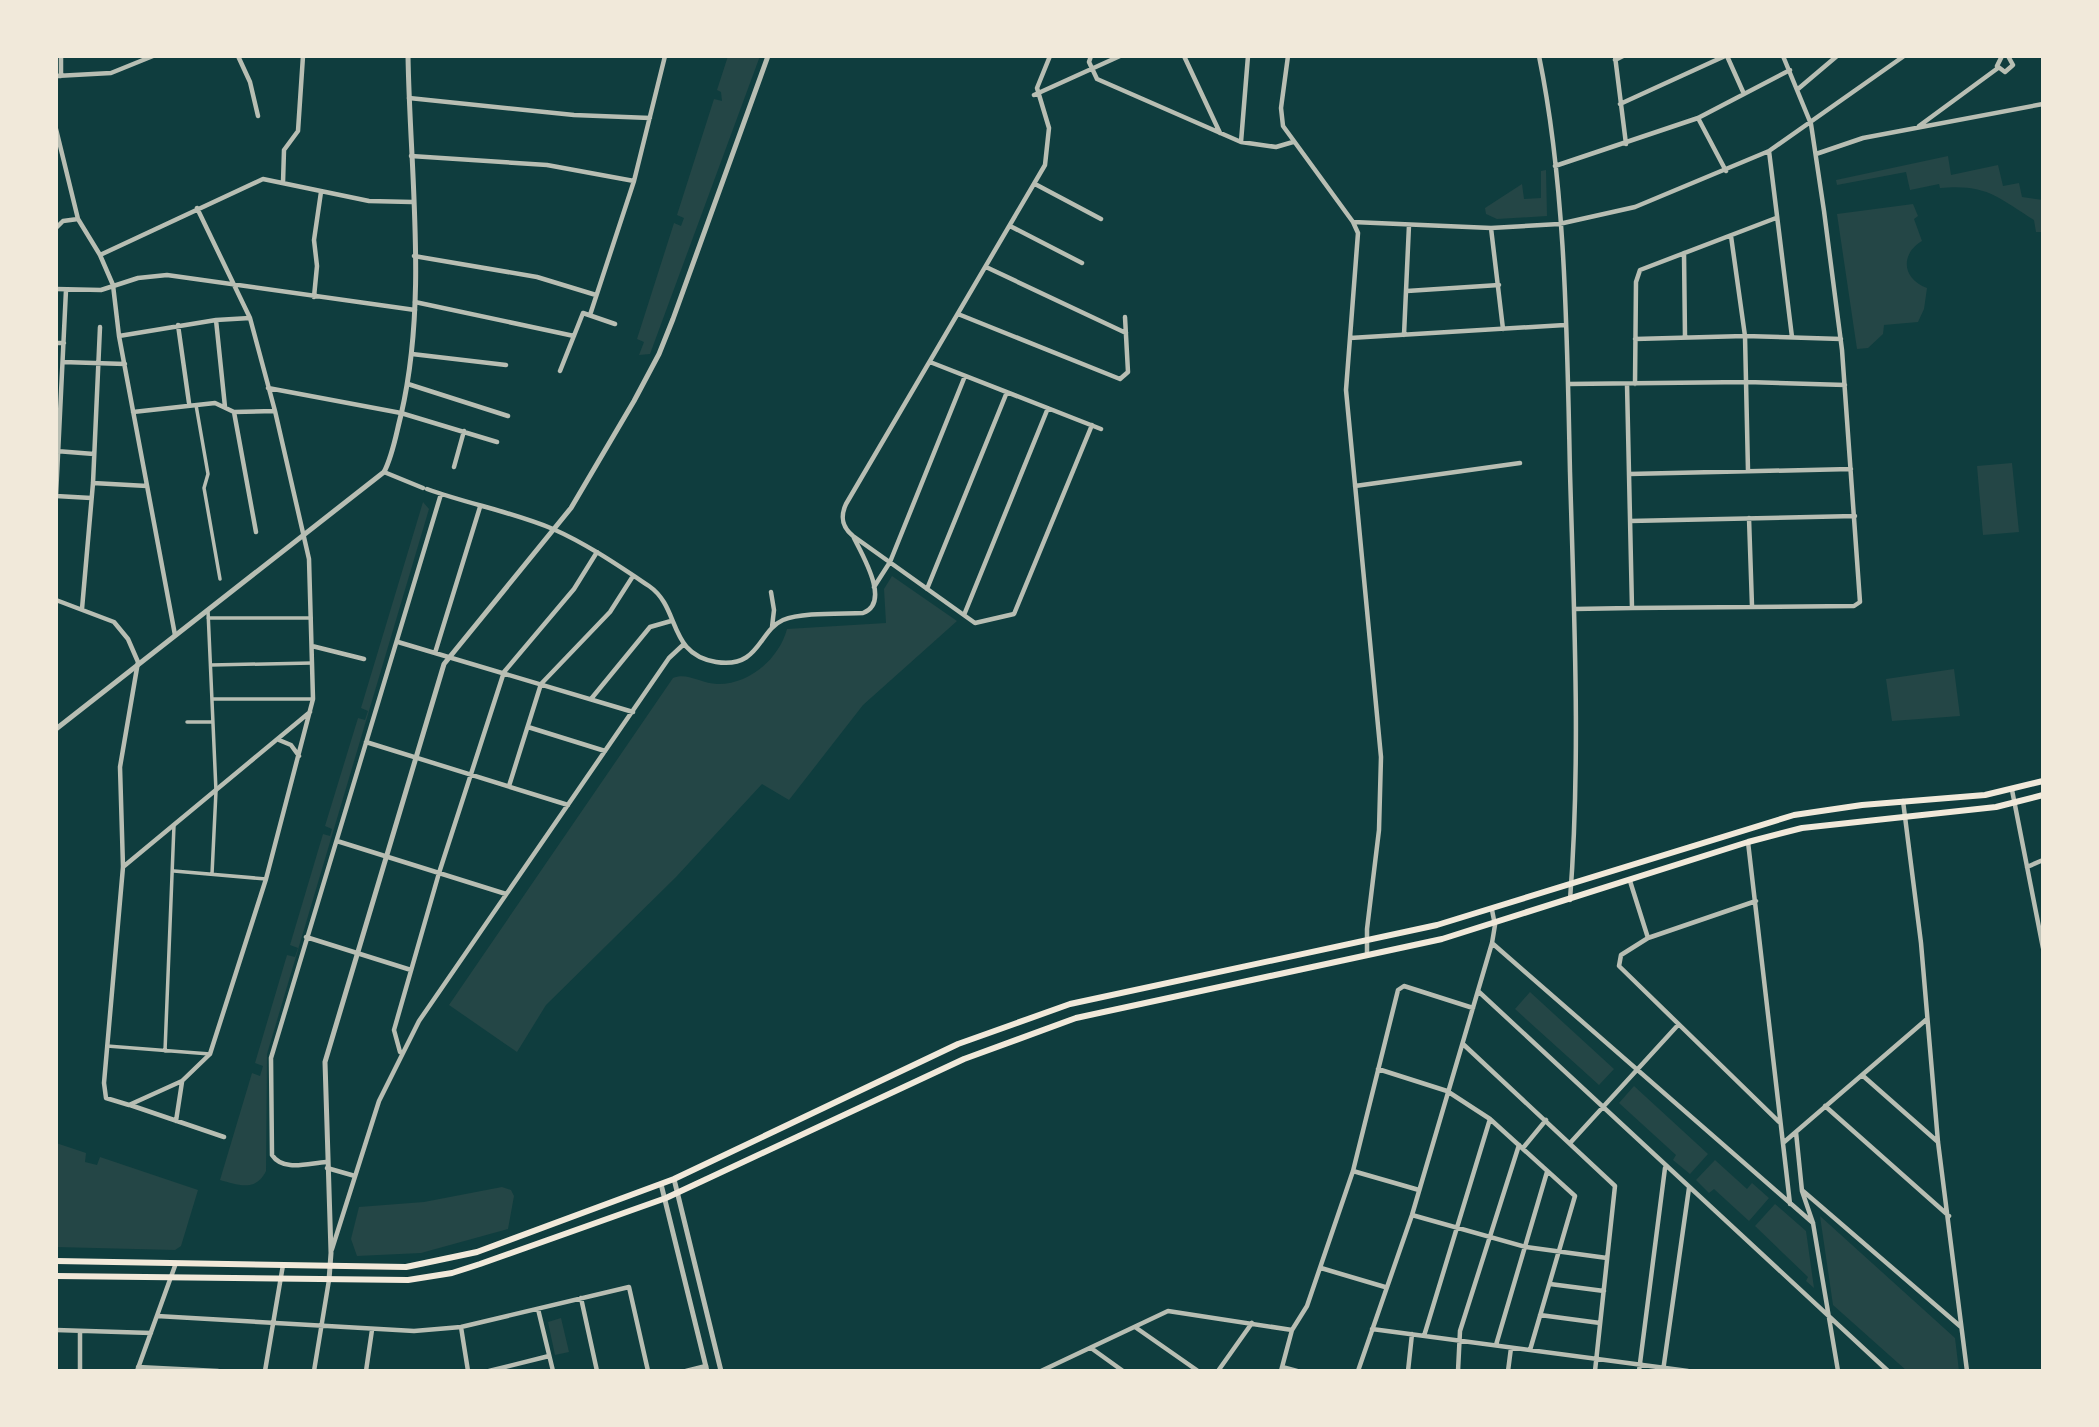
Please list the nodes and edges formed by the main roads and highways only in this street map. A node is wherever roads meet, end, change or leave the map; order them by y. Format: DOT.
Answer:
graph roads {
  1 [pos="2043,781"];
  2 [pos="2043,794"];
  3 [pos="1091,999"];
  4 [pos="1094,1014"];
  5 [pos="904,1069"];
  6 [pos="911,1082"];
  7 [pos="843,1098"];
  8 [pos="848,1112"];
  9 [pos="56,1261"];
  10 [pos="56,1276"];
  1 -- 3 [label="main road"];
  2 -- 4 [label="main road"];
  3 -- 4 [label="main road"];
  3 -- 5 [label="main road"];
  4 -- 6 [label="main road"];
  5 -- 6 [label="main road"];
  5 -- 7 [label="main road"];
  6 -- 8 [label="main road"];
  7 -- 8 [label="main road"];
  7 -- 9 [label="main road"];
  8 -- 10 [label="main road"];
}
